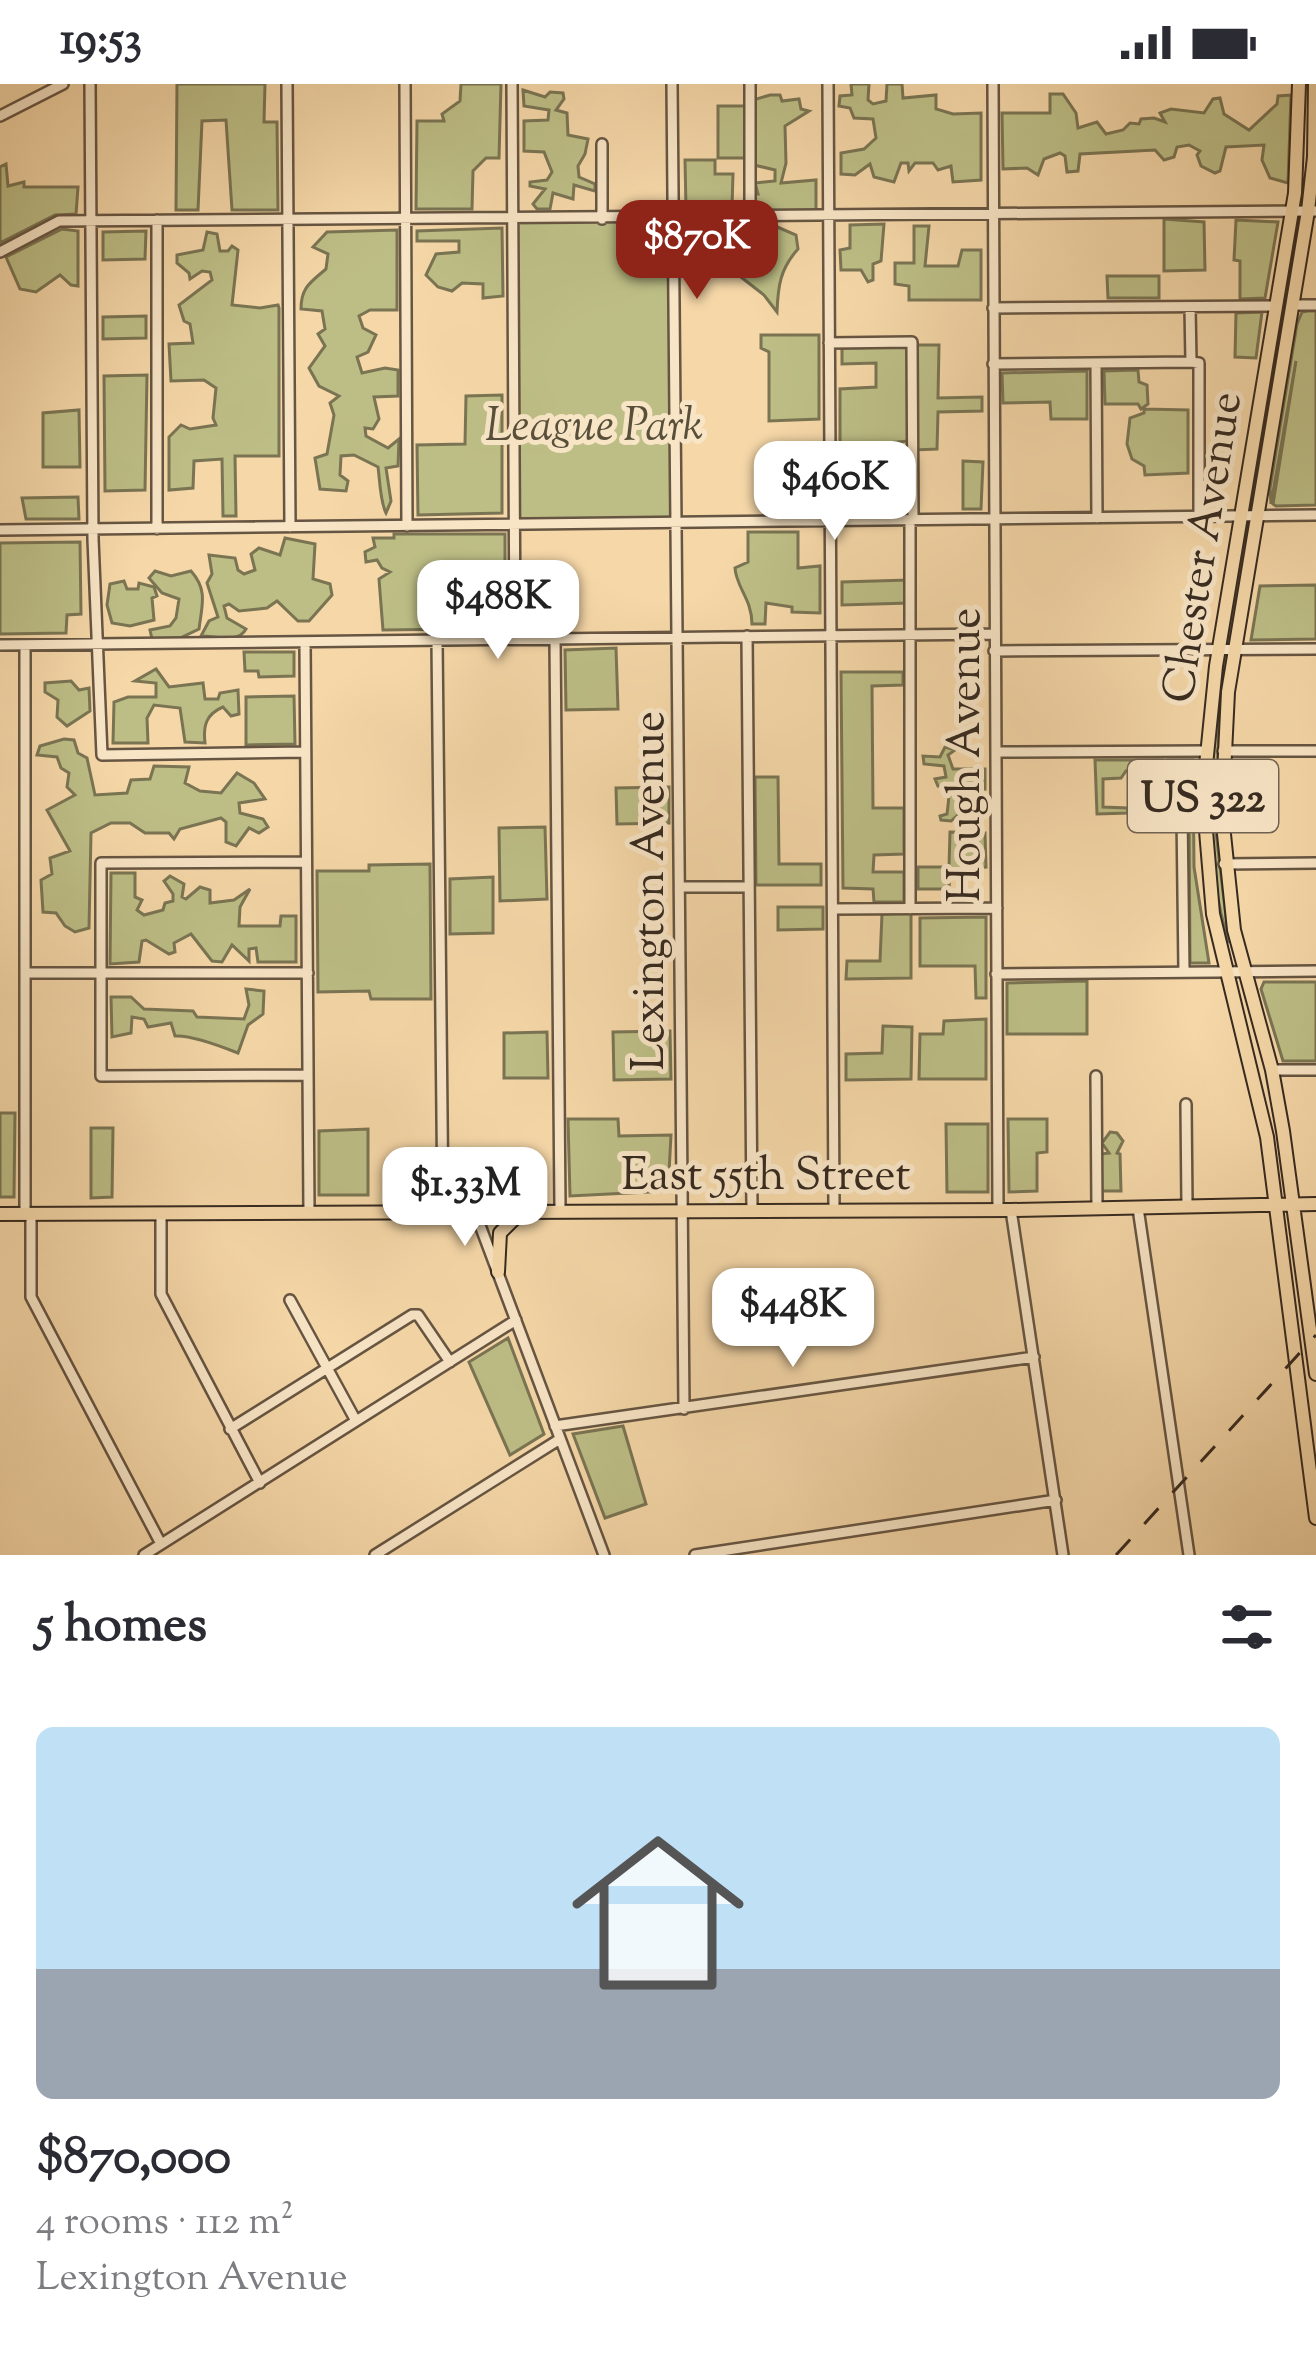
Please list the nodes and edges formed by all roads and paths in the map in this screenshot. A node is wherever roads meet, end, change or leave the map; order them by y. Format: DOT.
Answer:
graph roads {
  1 [pos="63,84"];
  2 [pos="90,84"];
  3 [pos="286,84"];
  4 [pos="405,84"];
  5 [pos="512,84"];
  6 [pos="672,84"];
  7 [pos="750,84"];
  8 [pos="828,84"];
  9 [pos="993,84"];
  10 [pos="1299,84"];
  11 [pos="1315,84"];
  12 [pos="0,116"];
  13 [pos="602,144"];
  14 [pos="1312,211"];
  15 [pos="1292,212"];
  16 [pos="993,215"];
  17 [pos="828,217"];
  18 [pos="405,218"];
  19 [pos="512,218"];
  20 [pos="674,218"];
  21 [pos="751,218"];
  22 [pos="602,219"];
  23 [pos="157,220"];
  24 [pos="91,221"];
  25 [pos="288,221"];
  26 [pos="0,252"];
  27 [pos="1316,304"];
  28 [pos="1294,305"];
  29 [pos="1276,306"];
  30 [pos="1190,307"];
  31 [pos="993,308"];
  32 [pos="829,343"];
  33 [pos="1191,362"];
  34 [pos="1096,363"];
  35 [pos="993,364"];
  36 [pos="1316,515"];
  37 [pos="1199,517"];
  38 [pos="1242,517"];
  39 [pos="1258,517"];
  40 [pos="1097,518"];
  41 [pos="993,519"];
  42 [pos="830,520"];
  43 [pos="911,520"];
  44 [pos="676,522"];
  45 [pos="514,524"];
  46 [pos="407,526"];
  47 [pos="290,527"];
  48 [pos="93,529"];
  49 [pos="157,529"];
  50 [pos="0,530"];
  51 [pos="830,634"];
  52 [pos="911,634"];
  53 [pos="994,634"];
  54 [pos="747,636"];
  55 [pos="678,637"];
  56 [pos="515,639"];
  57 [pos="555,639"];
  58 [pos="437,640"];
  59 [pos="305,642"];
  60 [pos="97,644"];
  61 [pos="0,645"];
  62 [pos="25,645"];
  63 [pos="1236,649"];
  64 [pos="1316,649"];
  65 [pos="1219,650"];
  66 [pos="994,651"];
  67 [pos="1205,751"];
  68 [pos="1223,751"];
  69 [pos="1316,751"];
  70 [pos="305,752"];
  71 [pos="996,752"];
  72 [pos="1182,814"];
  73 [pos="306,862"];
  74 [pos="1316,863"];
  75 [pos="1225,864"];
  76 [pos="681,887"];
  77 [pos="749,887"];
  78 [pos="997,908"];
  79 [pos="833,909"];
  80 [pos="910,909"];
  81 [pos="1316,970"];
  82 [pos="1184,972"];
  83 [pos="25,973"];
  84 [pos="100,973"];
  85 [pos="308,973"];
  86 [pos="1226,973"];
  87 [pos="1244,973"];
  88 [pos="996,974"];
  89 [pos="1272,1070"];
  90 [pos="1316,1070"];
  91 [pos="307,1075"];
  92 [pos="1096,1076"];
  93 [pos="1186,1104"];
  94 [pos="1275,1204"];
  95 [pos="1292,1204"];
  96 [pos="1316,1204"];
  97 [pos="1186,1206"];
  98 [pos="1138,1208"];
  99 [pos="524,1209"];
  100 [pos="560,1209"];
  101 [pos="683,1209"];
  102 [pos="833,1209"];
  103 [pos="1097,1209"];
  104 [pos="475,1210"];
  105 [pos="752,1210"];
  106 [pos="1004,1210"];
  107 [pos="309,1211"];
  108 [pos="443,1211"];
  109 [pos="161,1213"];
  110 [pos="0,1214"];
  111 [pos="28,1214"];
  112 [pos="498,1272"];
  113 [pos="290,1300"];
  114 [pos="516,1320"];
  115 [pos="1034,1358"];
  116 [pos="450,1362"];
  117 [pos="326,1368"];
  118 [pos="1316,1374"];
  119 [pos="684,1409"];
  120 [pos="356,1421"];
  121 [pos="555,1426"];
  122 [pos="230,1429"];
  123 [pos="560,1439"];
  124 [pos="260,1483"];
  125 [pos="1056,1500"];
  126 [pos="1316,1518"];
  127 [pos="161,1544"];
  128 [pos="144,1555"];
  129 [pos="374,1555"];
  130 [pos="604,1555"];
  131 [pos="695,1555"];
  132 [pos="1064,1555"];
  133 [pos="1189,1555"];
  1 -- 12 [label="street"];
  2 -- 24 [label="street"];
  3 -- 25 [label="street"];
  4 -- 18 [label="street"];
  5 -- 19 [label="street"];
  6 -- 20 [label="street, Lexington Avenue"];
  7 -- 21 [label="street"];
  8 -- 17 [label="street"];
  9 -- 16 [label="street, Hough Avenue"];
  10 -- 15 [label="main road, Chester Avenue / US 322"];
  11 -- 14 [label="main road, Chester Avenue / US 322"];
  13 -- 22 [label="street"];
  14 -- 15 [label="street"];
  14 -- 28 [label="main road, Chester Avenue / US 322"];
  15 -- 16 [label="street"];
  15 -- 29 [label="main road, Chester Avenue / US 322"];
  16 -- 17 [label="street"];
  16 -- 31 [label="street, Hough Avenue"];
  17 -- 21 [label="street"];
  17 -- 32 [label="street"];
  18 -- 19 [label="street"];
  18 -- 25 [label="street"];
  18 -- 46 [label="street"];
  19 -- 22 [label="street"];
  19 -- 45 [label="street"];
  20 -- 21 [label="street"];
  20 -- 22 [label="street"];
  20 -- 44 [label="street, Lexington Avenue"];
  23 -- 24 [label="street"];
  23 -- 25 [label="street"];
  23 -- 49 [label="street"];
  24 -- 26 [label="street"];
  24 -- 48 [label="street"];
  25 -- 47 [label="street"];
  27 -- 28 [label="street"];
  28 -- 39 [label="main road, Chester Avenue / US 322"];
  29 -- 30 [label="street"];
  29 -- 38 [label="main road, Chester Avenue / US 322"];
  30 -- 31 [label="street"];
  30 -- 33 [label="street"];
  31 -- 35 [label="street, Hough Avenue"];
  32 -- 42 [label="street"];
  32 -- 43 [label="street"];
  33 -- 34 [label="street"];
  33 -- 37 [label="street"];
  34 -- 35 [label="street"];
  34 -- 40 [label="street"];
  35 -- 41 [label="street, Hough Avenue"];
  36 -- 39 [label="street"];
  37 -- 38 [label="street"];
  37 -- 40 [label="street"];
  38 -- 39 [label="street"];
  38 -- 65 [label="main road, Chester Avenue / US 322"];
  39 -- 63 [label="main road, Chester Avenue / US 322"];
  40 -- 41 [label="street"];
  41 -- 43 [label="street"];
  41 -- 53 [label="street, Hough Avenue"];
  42 -- 43 [label="street"];
  42 -- 44 [label="street"];
  42 -- 51 [label="street"];
  43 -- 52 [label="street"];
  44 -- 45 [label="street"];
  44 -- 55 [label="street, Lexington Avenue"];
  45 -- 46 [label="street"];
  45 -- 56 [label="street"];
  46 -- 47 [label="street"];
  47 -- 49 [label="street"];
  48 -- 49 [label="street"];
  48 -- 50 [label="street"];
  48 -- 60 [label="street"];
  51 -- 52 [label="street"];
  51 -- 54 [label="street"];
  51 -- 79 [label="street"];
  52 -- 53 [label="street"];
  52 -- 80 [label="street"];
  53 -- 66 [label="street, Hough Avenue"];
  54 -- 55 [label="street"];
  54 -- 77 [label="street"];
  55 -- 57 [label="street"];
  55 -- 76 [label="street, Lexington Avenue"];
  56 -- 57 [label="street"];
  56 -- 58 [label="street"];
  57 -- 100 [label="street"];
  58 -- 59 [label="street"];
  58 -- 108 [label="street"];
  59 -- 60 [label="street"];
  59 -- 70 [label="street"];
  60 -- 62 [label="street"];
  60 -- 70 [label="street"];
  61 -- 62 [label="street"];
  62 -- 83 [label="street"];
  63 -- 64 [label="street"];
  63 -- 65 [label="street"];
  63 -- 68 [label="main road, Chester Avenue / US 322"];
  65 -- 66 [label="street"];
  65 -- 67 [label="main road, Chester Avenue / US 322"];
  66 -- 71 [label="street, Hough Avenue"];
  67 -- 71 [label="street"];
  67 -- 86 [label="main road, Chester Avenue / US 322"];
  68 -- 69 [label="street"];
  68 -- 75 [label="main road, Chester Avenue / US 322"];
  70 -- 73 [label="street"];
  71 -- 78 [label="street, Hough Avenue"];
  72 -- 82 [label="street"];
  73 -- 84 [label="street"];
  73 -- 85 [label="street"];
  74 -- 75 [label="street"];
  75 -- 87 [label="main road, Chester Avenue / US 322"];
  76 -- 77 [label="street"];
  76 -- 101 [label="street, Lexington Avenue"];
  77 -- 105 [label="street"];
  78 -- 80 [label="street"];
  78 -- 88 [label="street, Hough Avenue"];
  79 -- 80 [label="street"];
  79 -- 102 [label="street"];
  81 -- 87 [label="street"];
  82 -- 86 [label="street"];
  82 -- 88 [label="street"];
  83 -- 84 [label="street"];
  83 -- 111 [label="street"];
  84 -- 85 [label="street"];
  84 -- 91 [label="street"];
  85 -- 91 [label="street"];
  86 -- 87 [label="street"];
  86 -- 94 [label="main road, Chester Avenue / US 322"];
  87 -- 89 [label="main road, Chester Avenue / US 322"];
  88 -- 106 [label="street, Hough Avenue"];
  89 -- 90 [label="street"];
  89 -- 95 [label="main road, Chester Avenue / US 322"];
  91 -- 107 [label="street"];
  92 -- 103 [label="street"];
  93 -- 97 [label="street"];
  94 -- 95 [label="main road, East 55th Street"];
  94 -- 97 [label="main road, East 55th Street"];
  94 -- 126 [label="main road, Chester Avenue / US 322"];
  95 -- 96 [label="main road, East 55th Street"];
  95 -- 118 [label="main road, Chester Avenue / US 322"];
  97 -- 98 [label="main road, East 55th Street"];
  98 -- 103 [label="main road, East 55th Street"];
  98 -- 133 [label="street"];
  99 -- 100 [label="main road, East 55th Street"];
  99 -- 104 [label="main road, East 55th Street"];
  99 -- 112 [label="main road"];
  100 -- 101 [label="main road, East 55th Street"];
  101 -- 105 [label="main road, East 55th Street"];
  101 -- 119 [label="street, Lexington Avenue"];
  102 -- 105 [label="main road, East 55th Street"];
  102 -- 106 [label="main road, East 55th Street"];
  103 -- 106 [label="main road, East 55th Street"];
  104 -- 108 [label="main road, East 55th Street"];
  104 -- 112 [label="street"];
  106 -- 115 [label="street, Hough Avenue"];
  107 -- 108 [label="main road, East 55th Street"];
  107 -- 109 [label="main road, East 55th Street"];
  109 -- 111 [label="main road, East 55th Street"];
  109 -- 122 [label="street"];
  110 -- 111 [label="main road, East 55th Street"];
  111 -- 127 [label="street"];
  112 -- 114 [label="street"];
  113 -- 117 [label="street"];
  114 -- 116 [label="street"];
  114 -- 121 [label="street"];
  115 -- 119 [label="street"];
  115 -- 125 [label="street, Hough Avenue"];
  116 -- 117 [label="street"];
  116 -- 120 [label="street"];
  117 -- 120 [label="street"];
  117 -- 122 [label="street"];
  119 -- 121 [label="street"];
  120 -- 124 [label="street"];
  121 -- 123 [label="street"];
  122 -- 124 [label="street"];
  123 -- 129 [label="street"];
  123 -- 130 [label="street"];
  124 -- 127 [label="street"];
  125 -- 131 [label="street"];
  125 -- 132 [label="street, Hough Avenue"];
  127 -- 128 [label="street"];
}
